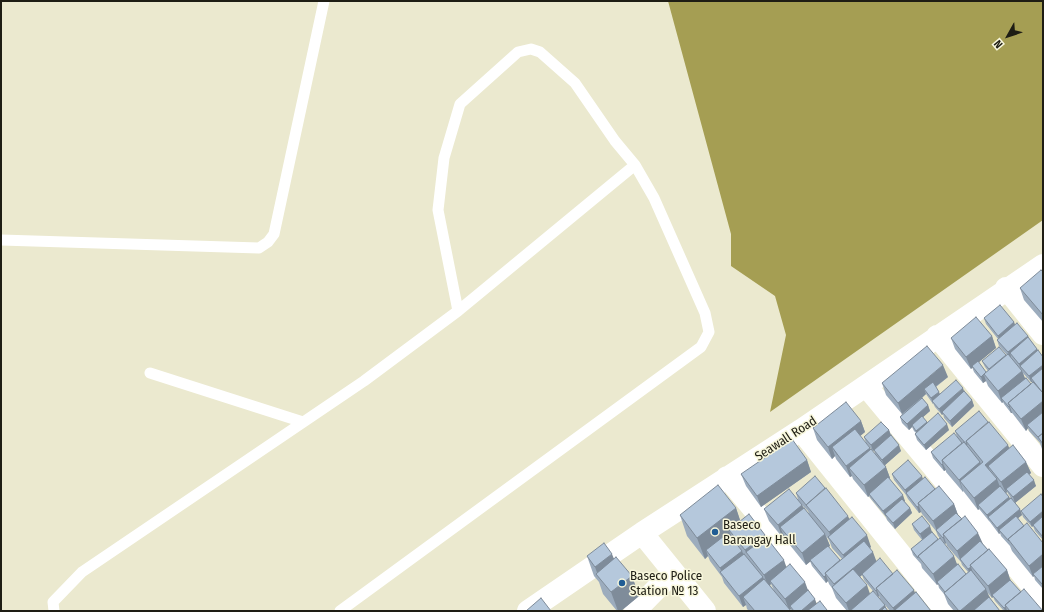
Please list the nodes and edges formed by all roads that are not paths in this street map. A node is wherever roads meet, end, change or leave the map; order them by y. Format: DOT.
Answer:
graph roads {
  1 [pos="324,1"];
  2 [pos="635,165"];
  3 [pos="1,240"];
  4 [pos="1043,264"];
  5 [pos="1006,288"];
  6 [pos="458,311"];
  7 [pos="1043,334"];
  8 [pos="938,336"];
  9 [pos="150,373"];
  10 [pos="866,386"];
  11 [pos="303,422"];
  12 [pos="802,430"];
  13 [pos="1043,466"];
  14 [pos="727,477"];
  15 [pos="642,533"];
  16 [pos="673,572"];
  17 [pos="1043,599"];
  18 [pos="54,611"];
  19 [pos="340,611"];
  20 [pos="528,611"];
  21 [pos="635,611"];
  22 [pos="705,611"];
  23 [pos="838,611"];
  24 [pos="946,611"];
  1 -- 3 [label="lane"];
  2 -- 6 [label="lane"];
  2 -- 6 [label="lane"];
  2 -- 19 [label="lane"];
  4 -- 5 [label="street, Seawall Road"];
  5 -- 7 [label="street"];
  5 -- 8 [label="street, Seawall Road"];
  6 -- 11 [label="lane"];
  8 -- 10 [label="street, Seawall Road"];
  8 -- 13 [label="street"];
  9 -- 11 [label="lane"];
  10 -- 12 [label="street, Seawall Road"];
  10 -- 17 [label="street"];
  11 -- 18 [label="lane"];
  12 -- 14 [label="street, Seawall Road"];
  12 -- 24 [label="street"];
  14 -- 15 [label="street, Seawall Road"];
  14 -- 23 [label="street"];
  15 -- 16 [label="street"];
  15 -- 20 [label="street, Seawall Road"];
  16 -- 21 [label="street"];
  16 -- 22 [label="street"];
}
